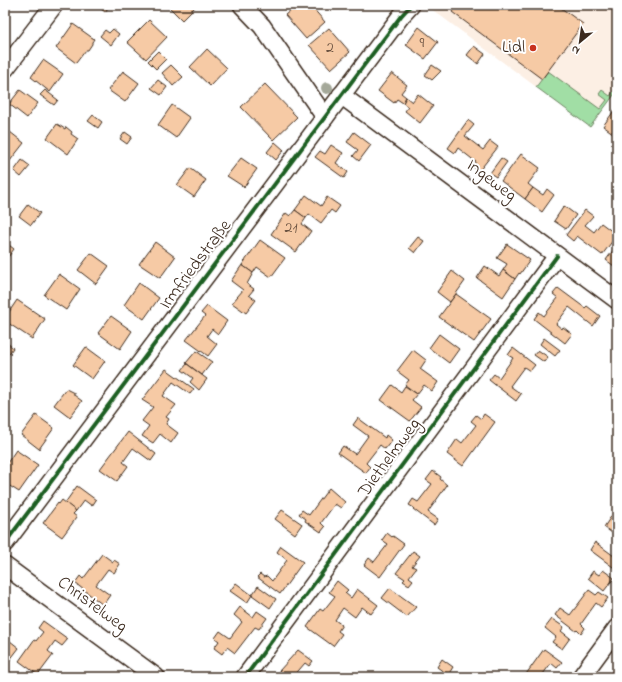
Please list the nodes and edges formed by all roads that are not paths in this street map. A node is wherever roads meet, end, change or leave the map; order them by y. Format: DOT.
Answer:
graph roads {
  1 [pos="54,5"];
  2 [pos="242,5"];
  3 [pos="411,5"];
  4 [pos="5,69"];
  5 [pos="341,95"];
  6 [pos="325,117"];
  7 [pos="557,256"];
  8 [pos="617,300"];
  9 [pos="5,543"];
  10 [pos="5,566"];
  11 [pos="617,628"];
  12 [pos="156,677"];
  13 [pos="245,677"];
  14 [pos="581,677"];
  1 -- 4 [label="street"];
  2 -- 6 [label="street"];
  3 -- 5 [label="street, Irmfriedstraße"];
  5 -- 6 [label="street, Irmfriedstraße"];
  5 -- 7 [label="street, Ingeweg"];
  6 -- 9 [label="street, Irmfriedstraße"];
  7 -- 8 [label="street, Ingeweg"];
  7 -- 13 [label="street, Diethelmweg"];
  10 -- 12 [label="street, Christelweg"];
  11 -- 14 [label="street"];
}
